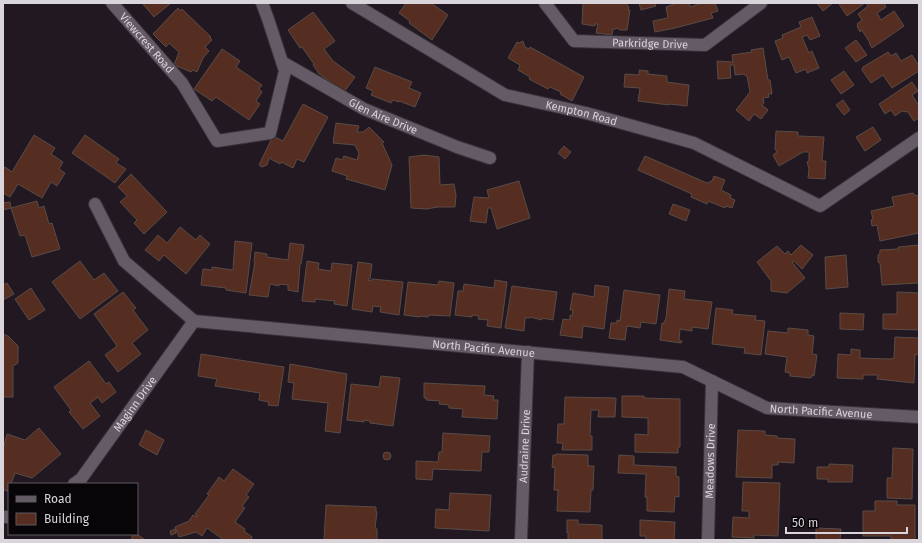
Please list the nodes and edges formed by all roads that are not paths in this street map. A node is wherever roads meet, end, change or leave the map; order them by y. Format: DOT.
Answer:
graph roads {
  1 [pos="112,3"];
  2 [pos="262,3"];
  3 [pos="352,3"];
  4 [pos="545,3"];
  5 [pos="761,3"];
  6 [pos="282,62"];
  7 [pos="919,138"];
  8 [pos="490,158"];
  9 [pos="95,204"];
  10 [pos="194,321"];
  11 [pos="528,352"];
  12 [pos="712,381"];
  13 [pos="919,417"];
  14 [pos="75,483"];
  15 [pos="521,540"];
  16 [pos="708,540"];
  1 -- 6 [label="street, Viewcrest Road"];
  2 -- 6 [label="street"];
  3 -- 7 [label="street, Kempton Road"];
  4 -- 5 [label="street, Parkridge Drive"];
  6 -- 8 [label="street, Glen Aire Drive"];
  9 -- 10 [label="street"];
  10 -- 11 [label="street, North Pacific Avenue"];
  10 -- 14 [label="street, Maginn Drive"];
  11 -- 12 [label="street, North Pacific Avenue"];
  11 -- 15 [label="street, Audraine Drive"];
  12 -- 13 [label="street, North Pacific Avenue"];
  12 -- 16 [label="street, Meadows Drive"];
}
